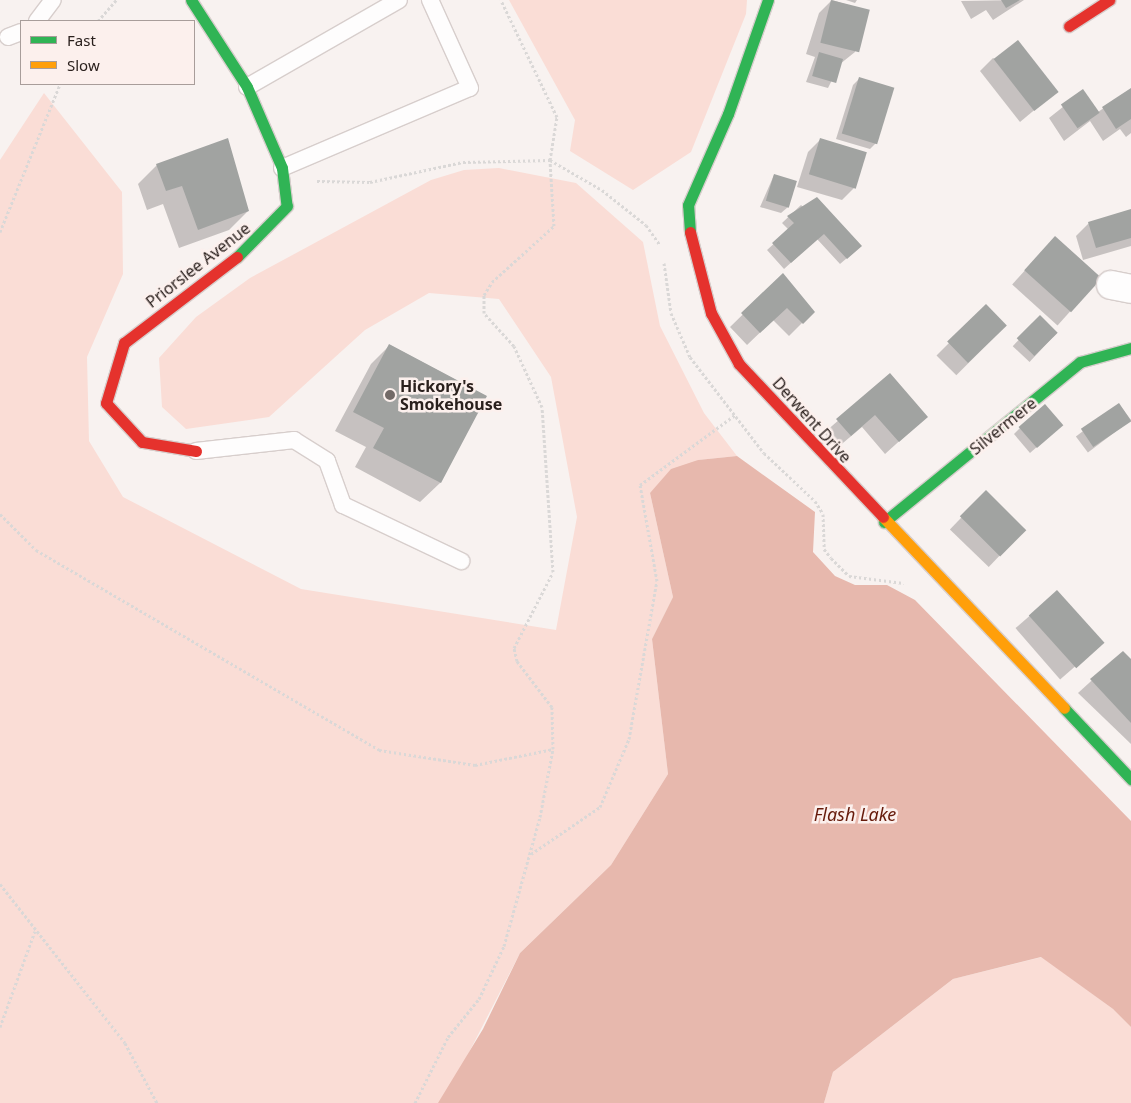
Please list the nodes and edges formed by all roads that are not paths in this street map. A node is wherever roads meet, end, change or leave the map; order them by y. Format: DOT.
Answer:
graph roads {
  1 [pos="53,0"];
  2 [pos="191,0"];
  3 [pos="400,0"];
  4 [pos="430,0"];
  5 [pos="768,0"];
  6 [pos="1109,0"];
  7 [pos="38,20"];
  8 [pos="1069,26"];
  9 [pos="246,87"];
  10 [pos="283,172"];
  11 [pos="1131,348"];
  12 [pos="196,450"];
  13 [pos="884,522"];
  14 [pos="461,561"];
  15 [pos="1131,779"];
  1 -- 7 [label="lane"];
  2 -- 9 [label="street, Priorslee Avenue"];
  3 -- 9 [label="lane"];
  4 -- 10 [label="lane"];
  5 -- 13 [label="street, Derwent Drive"];
  6 -- 8 [label="street"];
  9 -- 10 [label="street, Priorslee Avenue"];
  10 -- 12 [label="street, Priorslee Avenue"];
  11 -- 13 [label="street, Silvermere"];
  12 -- 14 [label="lane"];
  13 -- 15 [label="street, Derwent Drive"];
}
